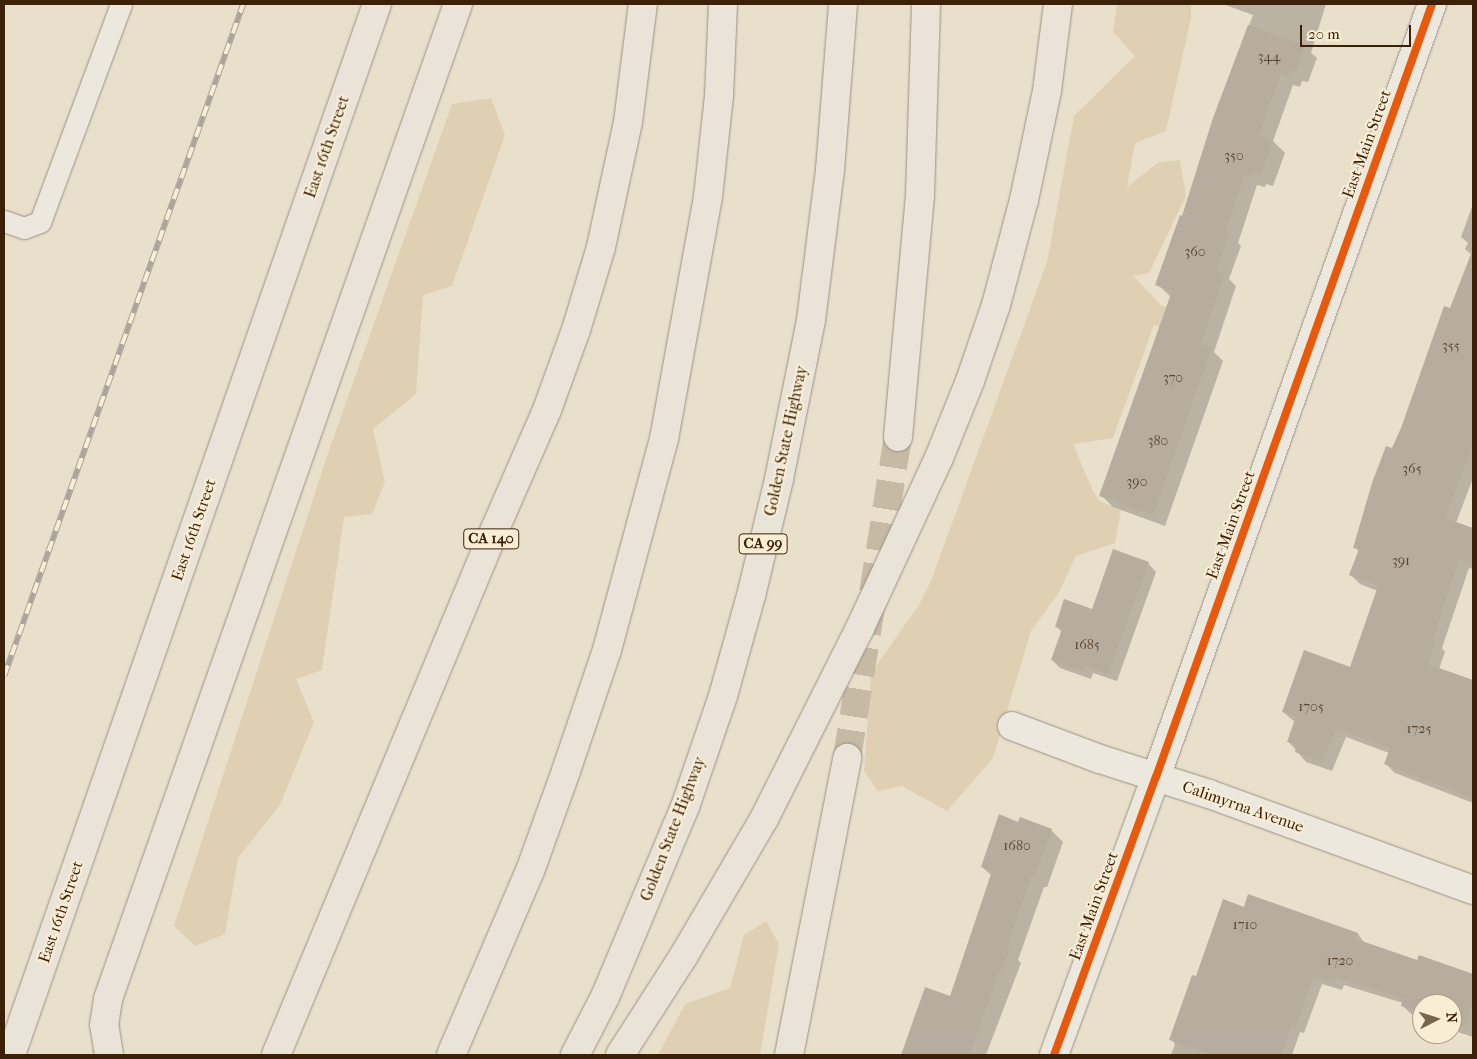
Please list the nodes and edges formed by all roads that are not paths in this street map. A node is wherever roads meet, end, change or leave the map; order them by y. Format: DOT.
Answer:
graph roads {
  1 [pos="121,4"];
  2 [pos="376,4"];
  3 [pos="458,4"];
  4 [pos="643,4"];
  5 [pos="724,4"];
  6 [pos="843,4"];
  7 [pos="926,4"];
  8 [pos="1058,4"];
  9 [pos="1432,4"];
  10 [pos="4,221"];
  11 [pos="898,438"];
  12 [pos="1012,726"];
  13 [pos="846,758"];
  14 [pos="1156,777"];
  15 [pos="1473,890"];
  16 [pos="11,1055"];
  17 [pos="109,1055"];
  18 [pos="276,1055"];
  19 [pos="451,1055"];
  20 [pos="575,1055"];
  21 [pos="620,1055"];
  22 [pos="789,1055"];
  23 [pos="1054,1055"];
  1 -- 10 [label="lane"];
  2 -- 16 [label="main road, East 16th Street"];
  3 -- 17 [label="main road"];
  4 -- 18 [label="main road, CA 140"];
  5 -- 19 [label="main road"];
  6 -- 20 [label="main road, Golden State Highway / CA 99"];
  7 -- 11 [label="main road"];
  8 -- 21 [label="main road"];
  9 -- 14 [label="street, East Main Street"];
  12 -- 14 [label="street, Calimyrna Avenue"];
  13 -- 22 [label="main road"];
  14 -- 15 [label="street, Calimyrna Avenue"];
  14 -- 23 [label="street, East Main Street"];
}
